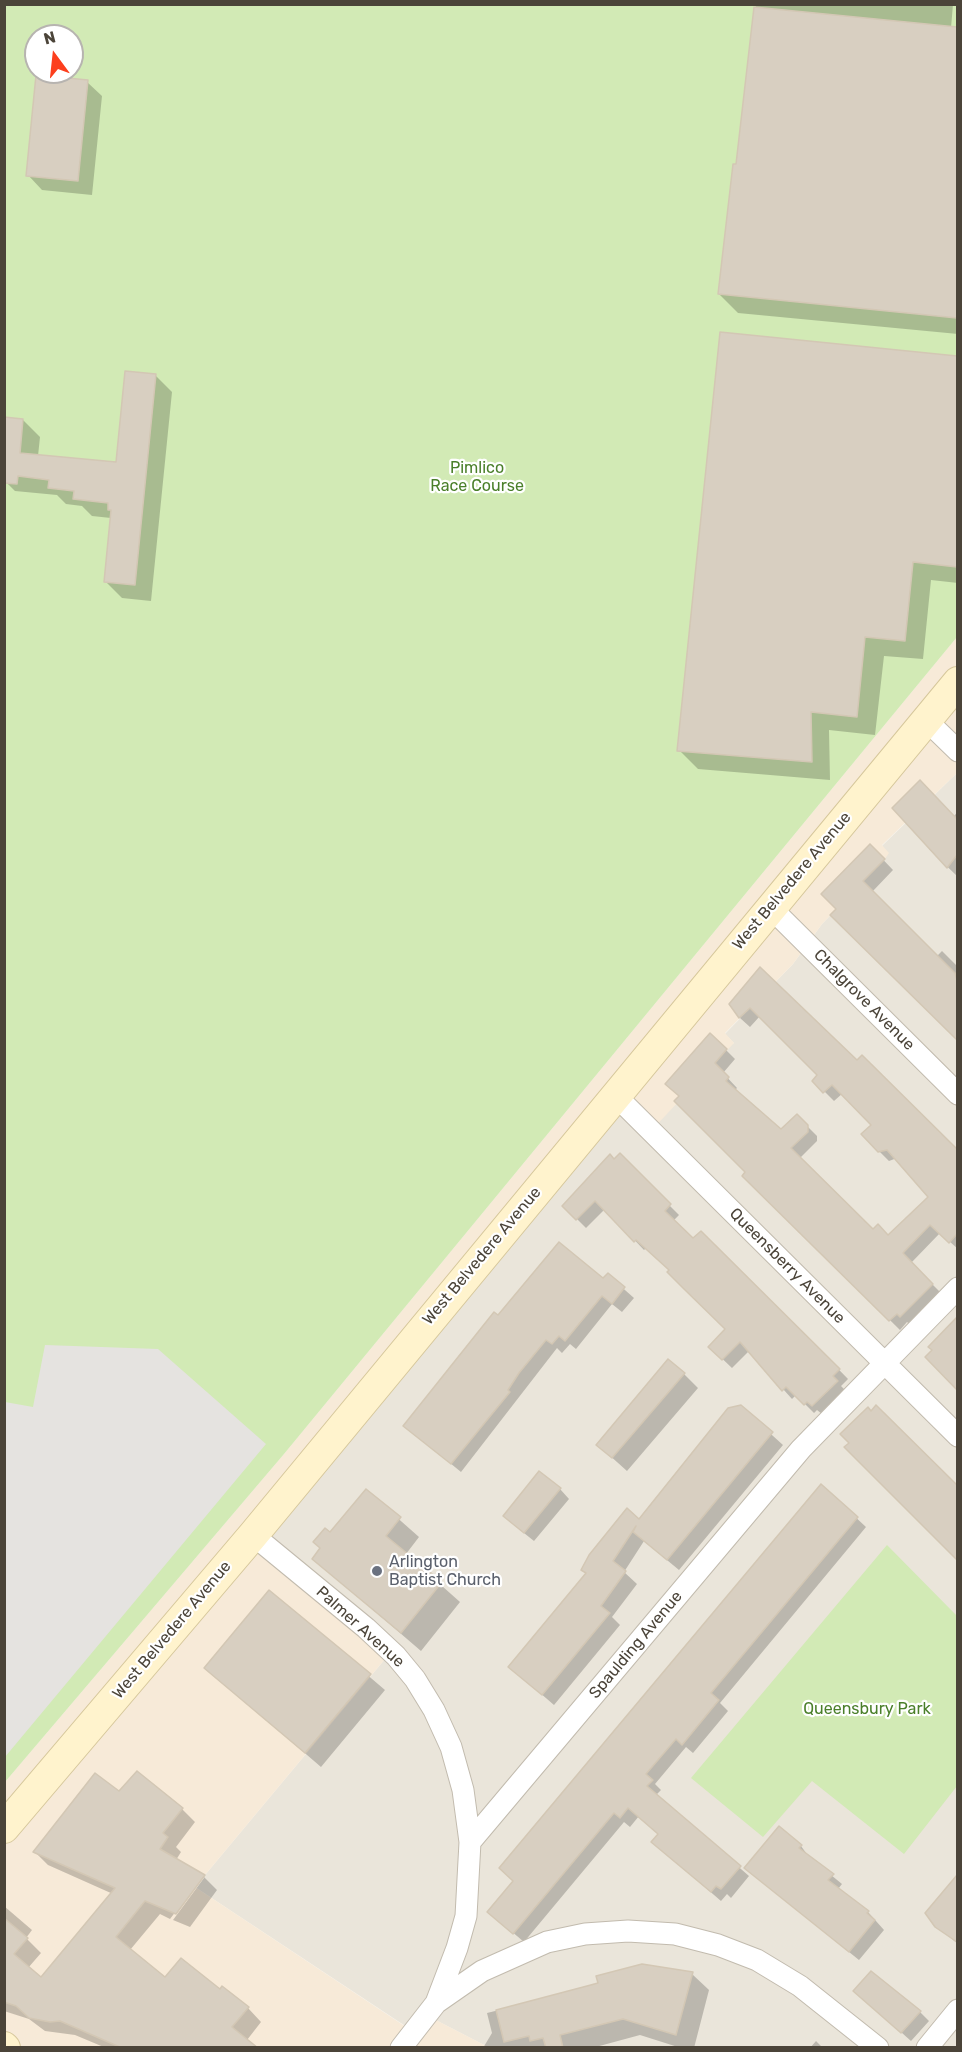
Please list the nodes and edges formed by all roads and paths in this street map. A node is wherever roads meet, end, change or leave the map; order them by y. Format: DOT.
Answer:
graph roads {
  1 [pos="957,682"];
  2 [pos="926,720"];
  3 [pos="957,751"];
  4 [pos="770,907"];
  5 [pos="957,1094"];
  6 [pos="615,1095"];
  7 [pos="957,1288"];
  8 [pos="883,1362"];
  9 [pos="957,1436"];
  10 [pos="253,1535"];
  11 [pos="4,1828"];
  12 [pos="470,1842"];
  13 [pos="436,2003"];
  14 [pos="957,2010"];
  15 [pos="401,2048"];
  16 [pos="878,2048"];
  17 [pos="927,2048"];
  1 -- 2 [label="main road, West Belvedere Avenue"];
  2 -- 3 [label="street"];
  2 -- 4 [label="main road, West Belvedere Avenue"];
  4 -- 5 [label="street, Chalgrove Avenue"];
  4 -- 6 [label="main road, West Belvedere Avenue"];
  6 -- 8 [label="street, Queensberry Avenue"];
  6 -- 10 [label="main road, West Belvedere Avenue"];
  7 -- 8 [label="street, Spaulding Avenue"];
  8 -- 9 [label="street, Queensberry Avenue"];
  8 -- 12 [label="street, Spaulding Avenue"];
  10 -- 11 [label="main road, West Belvedere Avenue"];
  10 -- 12 [label="street, Palmer Avenue"];
  12 -- 13 [label="street"];
  13 -- 15 [label="street"];
  13 -- 16 [label="street"];
  14 -- 17 [label="street"];
}
